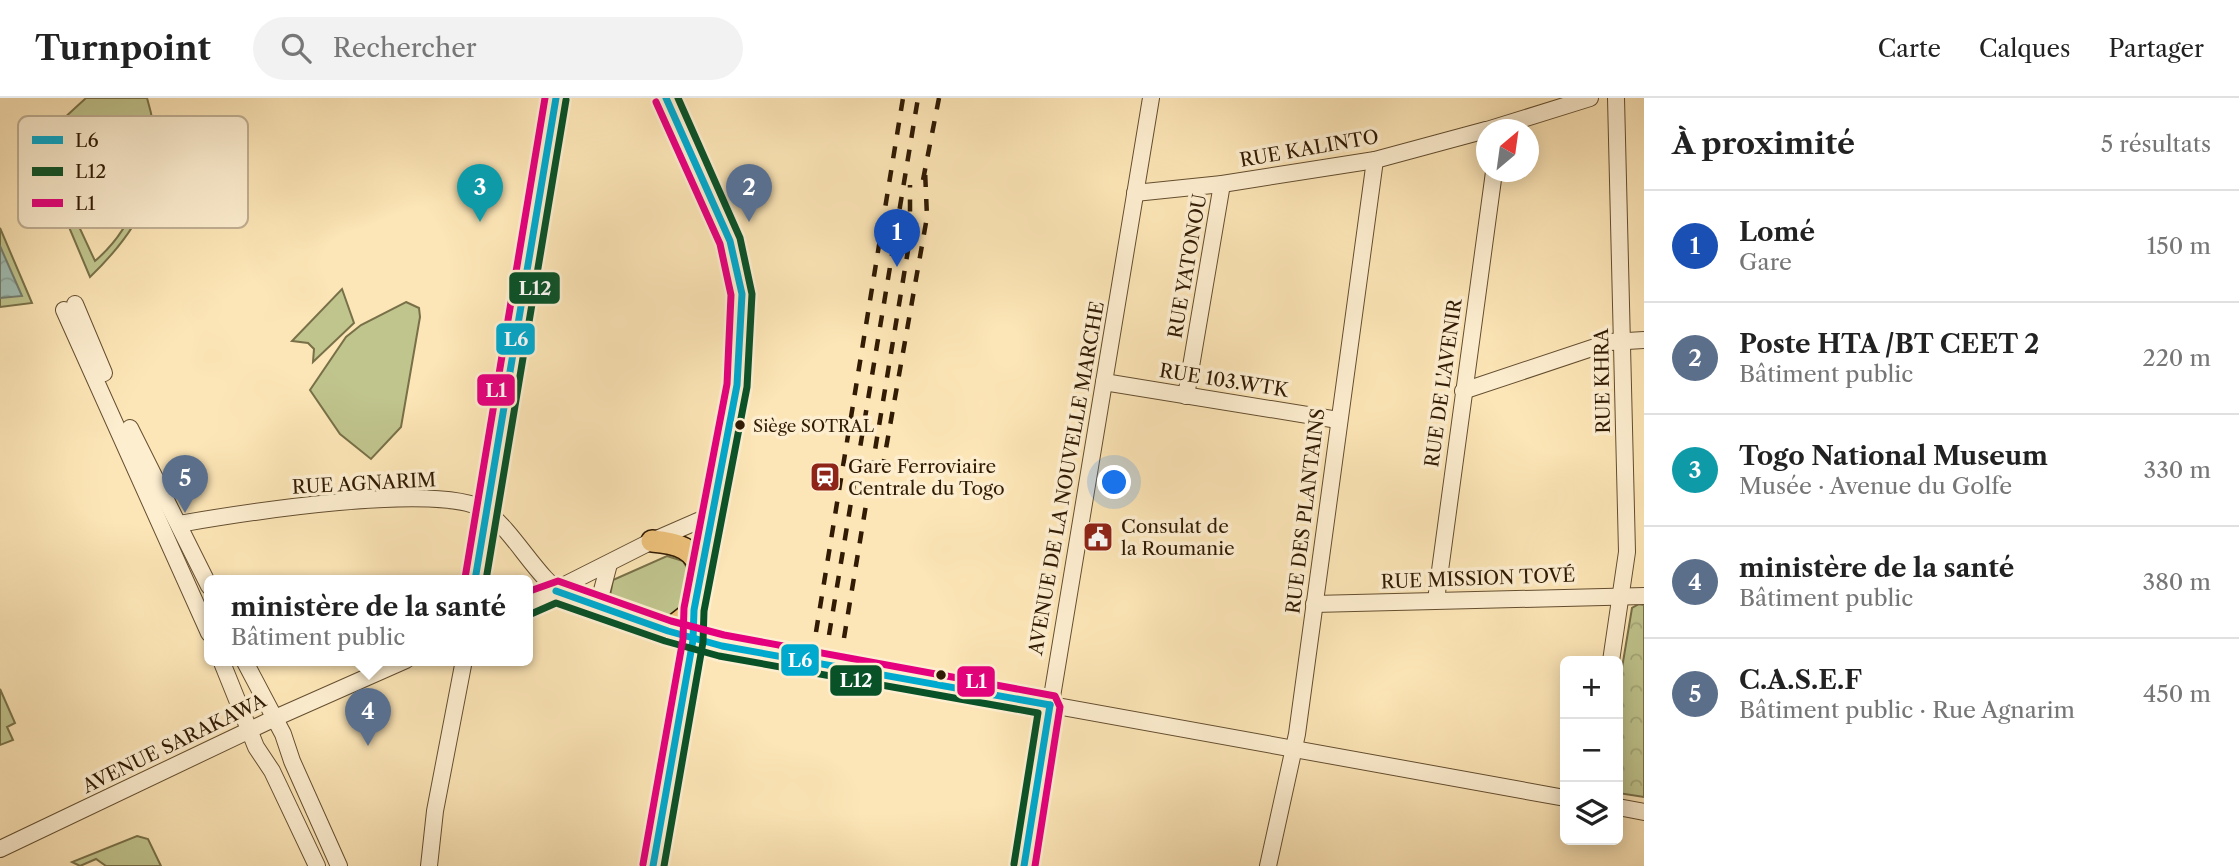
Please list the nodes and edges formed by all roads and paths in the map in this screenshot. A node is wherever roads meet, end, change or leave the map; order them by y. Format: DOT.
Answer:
graph roads {
  1 [pos="556,98"];
  2 [pos="666,98"];
  3 [pos="1150,98"];
  4 [pos="1590,98"];
  5 [pos="1616,98"];
  6 [pos="1524,119"];
  7 [pos="1476,133"];
  8 [pos="1374,160"];
  9 [pos="1493,182"];
  10 [pos="1222,184"];
  11 [pos="1135,192"];
  12 [pos="1622,340"];
  13 [pos="1644,341"];
  14 [pos="1104,382"];
  15 [pos="1463,391"];
  16 [pos="1186,396"];
  17 [pos="1338,420"];
  18 [pos="486,511"];
  19 [pos="714,514"];
  20 [pos="180,524"];
  21 [pos="652,541"];
  22 [pos="609,565"];
  23 [pos="702,574"];
  24 [pos="204,575"];
  25 [pos="476,575"];
  26 [pos="556,591"];
  27 [pos="1623,594"];
  28 [pos="1644,596"];
  29 [pos="1436,600"];
  30 [pos="533,601"];
  31 [pos="1314,604"];
  32 [pos="606,609"];
  33 [pos="694,610"];
  34 [pos="204,621"];
  35 [pos="666,632"];
  36 [pos="693,640"];
  37 [pos="1612,656"];
  38 [pos="223,666"];
  39 [pos="247,666"];
  40 [pos="392,666"];
  41 [pos="463,666"];
  42 [pos="1049,705"];
  43 [pos="275,718"];
  44 [pos="250,730"];
  45 [pos="1293,749"];
  46 [pos="292,761"];
  47 [pos="272,771"];
  48 [pos="1560,797"];
  49 [pos="1623,808"];
  50 [pos="1644,812"];
  51 [pos="0,849"];
  52 [pos="337,862"];
  53 [pos="318,866"];
  54 [pos="429,866"];
  55 [pos="653,866"];
  56 [pos="1024,866"];
  57 [pos="1269,866"];
  1 -- 18 [label="street"];
  2 -- 19 [label="main road"];
  3 -- 11 [label="street, AVENUE DE LA NOUVELLE MARCHE"];
  4 -- 6 [label="street, RUE KALINTO"];
  5 -- 12 [label="street, RUE KHRA"];
  7 -- 8 [label="street, RUE KALINTO"];
  8 -- 10 [label="street, RUE KALINTO"];
  8 -- 17 [label="street, RUE DES PLANTAINS"];
  9 -- 15 [label="street, RUE DE L'AVENIR"];
  10 -- 11 [label="street, RUE KALINTO"];
  10 -- 16 [label="street, RUE YATONOU"];
  11 -- 14 [label="street, AVENUE DE LA NOUVELLE MARCHE"];
  12 -- 13 [label="street"];
  12 -- 15 [label="street"];
  12 -- 27 [label="street, RUE KHRA"];
  14 -- 16 [label="street, RUE 103.WTK"];
  14 -- 42 [label="street, AVENUE DE LA NOUVELLE MARCHE"];
  15 -- 29 [label="street, RUE DE L'AVENIR"];
  16 -- 17 [label="street, RUE 103.WTK"];
  17 -- 31 [label="street, RUE DES PLANTAINS"];
  18 -- 20 [label="street, RUE AGNARIM"];
  18 -- 25 [label="street"];
  18 -- 26 [label="street, RUE AGNARIM"];
  19 -- 21 [label="street"];
  19 -- 23 [label="main road"];
  20 -- 24 [label="street"];
  20 -- 34 [label="street"];
  21 -- 22 [label="street"];
  21 -- 23 [label="main road"];
  22 -- 26 [label="street"];
  22 -- 32 [label="street"];
  23 -- 33 [label="main road"];
  26 -- 30 [label="street"];
  26 -- 32 [label="street"];
  27 -- 28 [label="street, RUE MISSION TOVÉ"];
  27 -- 29 [label="street, RUE MISSION TOVÉ"];
  27 -- 37 [label="street, RUE KHRA"];
  29 -- 31 [label="street, RUE MISSION TOVÉ"];
  31 -- 45 [label="street, RUE DES PLANTAINS"];
  32 -- 35 [label="street"];
  33 -- 35 [label="main road"];
  33 -- 36 [label="main road"];
  35 -- 36 [label="street"];
  36 -- 42 [label="street"];
  36 -- 55 [label="main road"];
  38 -- 44 [label="street"];
  39 -- 43 [label="street"];
  40 -- 43 [label="street, AVENUE SARAKAWA"];
  41 -- 54 [label="street"];
  42 -- 45 [label="street"];
  42 -- 56 [label="street, AVENUE DE LA NOUVELLE MARCHE"];
  43 -- 44 [label="street, AVENUE SARAKAWA"];
  43 -- 46 [label="street"];
  44 -- 47 [label="street"];
  44 -- 51 [label="street, AVENUE SARAKAWA"];
  45 -- 48 [label="street"];
  45 -- 57 [label="street, RUE DES PLANTAINS"];
  46 -- 47 [label="street"];
  46 -- 52 [label="street"];
  47 -- 53 [label="street"];
  49 -- 50 [label="street"];
  52 -- 53 [label="street"];
}
